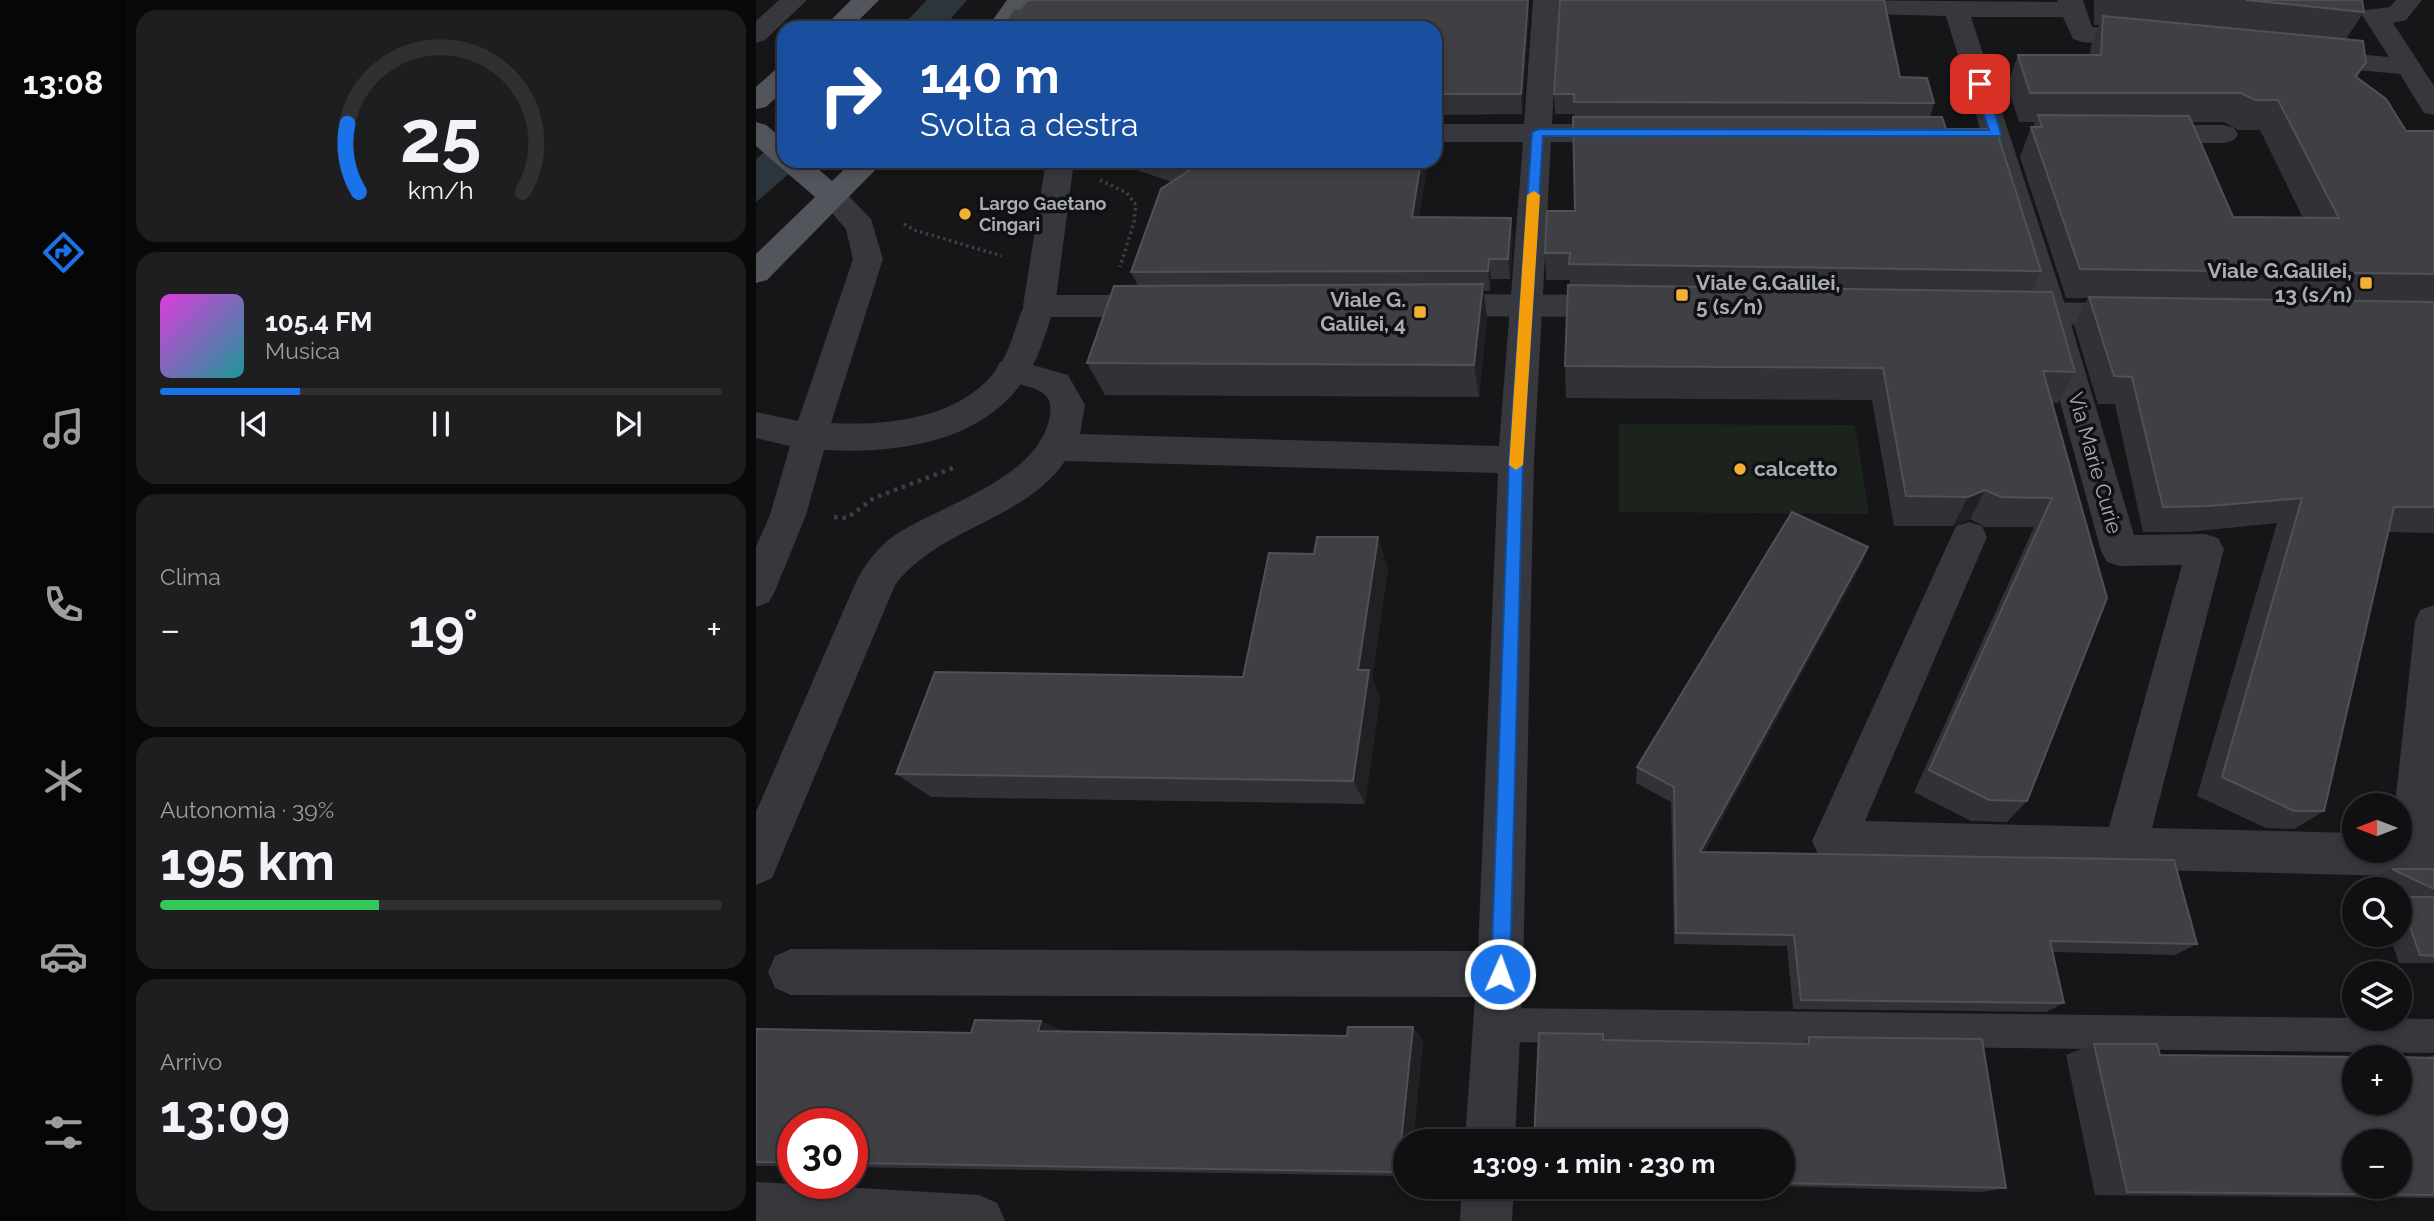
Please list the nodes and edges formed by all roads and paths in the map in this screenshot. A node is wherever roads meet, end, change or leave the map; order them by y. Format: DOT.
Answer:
graph roads {
  1 [pos="794,0"];
  2 [pos="866,0"];
  3 [pos="1020,0"];
  4 [pos="1546,4"];
  5 [pos="1955,5"];
  6 [pos="1806,8"];
  7 [pos="2393,9"];
  8 [pos="2075,15"];
  9 [pos="844,21"];
  10 [pos="1005,21"];
  11 [pos="756,35"];
  12 [pos="2177,44"];
  13 [pos="2286,55"];
  14 [pos="2408,67"];
  15 [pos="777,82"];
  16 [pos="756,102"];
  17 [pos="2434,107"];
  18 [pos="757,132"];
  19 [pos="1538,132"];
  20 [pos="1442,133"];
  21 [pos="1648,133"];
  22 [pos="2117,134"];
  23 [pos="2224,134"];
  24 [pos="777,149"];
  25 [pos="847,168"];
  26 [pos="1059,168"];
  27 [pos="812,179"];
  28 [pos="914,230"];
  29 [pos="1008,258"];
  30 [pos="756,272"];
  31 [pos="1527,304"];
  32 [pos="1401,305"];
  33 [pos="1039,306"];
  34 [pos="1191,306"];
  35 [pos="1651,307"];
  36 [pos="1983,312"];
  37 [pos="2052,314"];
  38 [pos="2161,314"];
  39 [pos="1013,371"];
  40 [pos="756,425"];
  41 [pos="810,436"];
  42 [pos="1059,447"];
  43 [pos="1516,460"];
  44 [pos="1969,537"];
  45 [pos="756,592"];
  46 [pos="2434,622"];
  47 [pos="2125,848"];
  48 [pos="2423,856"];
  49 [pos="756,863"];
  50 [pos="791,972"];
  51 [pos="1500,974"];
  52 [pos="1497,1025"];
  53 [pos="2434,1036"];
  54 [pos="1491,1129"];
  55 [pos="1487,1199"];
  56 [pos="756,1208"];
  57 [pos="979,1221"];
  58 [pos="1486,1221"];
  1 -- 11 [label="street"];
  2 -- 9 [label="main road"];
  3 -- 10 [label="main road"];
  4 -- 19 [label="street"];
  5 -- 6 [label="street"];
  5 -- 8 [label="street"];
  5 -- 37 [label="street, Via Marie Curie"];
  7 -- 14 [label="street"];
  8 -- 12 [label="street"];
  13 -- 14 [label="street"];
  14 -- 17 [label="street"];
  15 -- 16 [label="main road"];
  18 -- 24 [label="main road"];
  19 -- 20 [label="street"];
  19 -- 21 [label="street"];
  19 -- 31 [label="street"];
  22 -- 23 [label="street"];
  25 -- 27 [label="main road"];
  26 -- 33 [label="street"];
  27 -- 30 [label="main road"];
  27 -- 41 [label="street"];
  28 -- 29 [label="path"];
  31 -- 32 [label="street"];
  31 -- 35 [label="street"];
  31 -- 43 [label="street"];
  33 -- 34 [label="street"];
  33 -- 39 [label="street"];
  36 -- 37 [label="street"];
  37 -- 38 [label="street"];
  37 -- 47 [label="street, Via Marie Curie"];
  39 -- 41 [label="street"];
  39 -- 42 [label="street"];
  40 -- 41 [label="street"];
  41 -- 45 [label="street"];
  42 -- 43 [label="street"];
  42 -- 49 [label="street"];
  43 -- 51 [label="street"];
  44 -- 47 [label="street"];
  46 -- 48 [label="street"];
  47 -- 48 [label="street"];
  50 -- 51 [label="street"];
  51 -- 52 [label="street"];
  52 -- 53 [label="lane"];
  52 -- 54 [label="street"];
  55 -- 58 [label="street"];
  56 -- 57 [label="street"];
}
